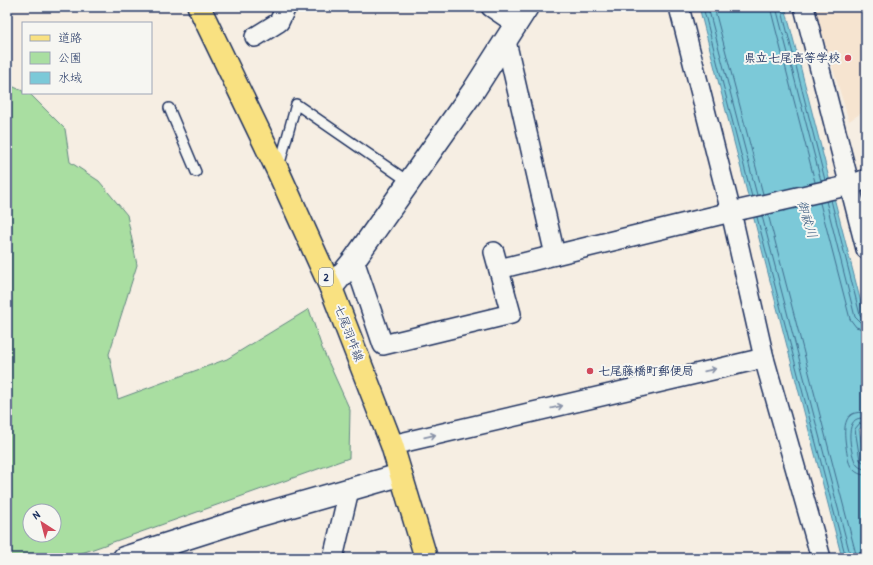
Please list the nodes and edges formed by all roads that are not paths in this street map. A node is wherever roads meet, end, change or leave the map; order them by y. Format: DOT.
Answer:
graph roads {
  1 [pos="199,7"];
  2 [pos="286,7"];
  3 [pos="491,7"];
  4 [pos="679,7"];
  5 [pos="804,7"];
  6 [pos="517,24"];
  7 [pos="255,37"];
  8 [pos="169,108"];
  9 [pos="278,171"];
  10 [pos="196,172"];
  11 [pos="409,182"];
  12 [pos="858,182"];
  13 [pos="866,203"];
  14 [pos="731,212"];
  15 [pos="866,249"];
  16 [pos="555,255"];
  17 [pos="354,260"];
  18 [pos="331,288"];
  19 [pos="764,358"];
  20 [pos="392,445"];
  21 [pos="400,475"];
  22 [pos="349,490"];
  23 [pos="124,558"];
  24 [pos="333,558"];
  25 [pos="426,558"];
  26 [pos="821,558"];
  1 -- 9 [label="main road, 七尾羽咋線 / 2"];
  2 -- 7 [label="street"];
  3 -- 6 [label="street"];
  4 -- 14 [label="street"];
  5 -- 12 [label="street"];
  6 -- 11 [label="street"];
  6 -- 16 [label="street"];
  8 -- 10 [label="lane"];
  9 -- 11 [label="lane"];
  9 -- 18 [label="main road, 七尾羽咋線 / 2"];
  11 -- 17 [label="street"];
  12 -- 13 [label="street"];
  12 -- 14 [label="street"];
  12 -- 15 [label="street"];
  14 -- 16 [label="street"];
  14 -- 19 [label="street"];
  16 -- 17 [label="street"];
  17 -- 18 [label="street"];
  18 -- 20 [label="main road, 七尾羽咋線 / 2"];
  20 -- 19 [label="street, one-way"];
  19 -- 26 [label="street"];
  20 -- 21 [label="main road, 七尾羽咋線 / 2"];
  21 -- 22 [label="street"];
  21 -- 25 [label="main road, 七尾羽咋線 / 2"];
  22 -- 23 [label="street"];
  22 -- 24 [label="street"];
}
